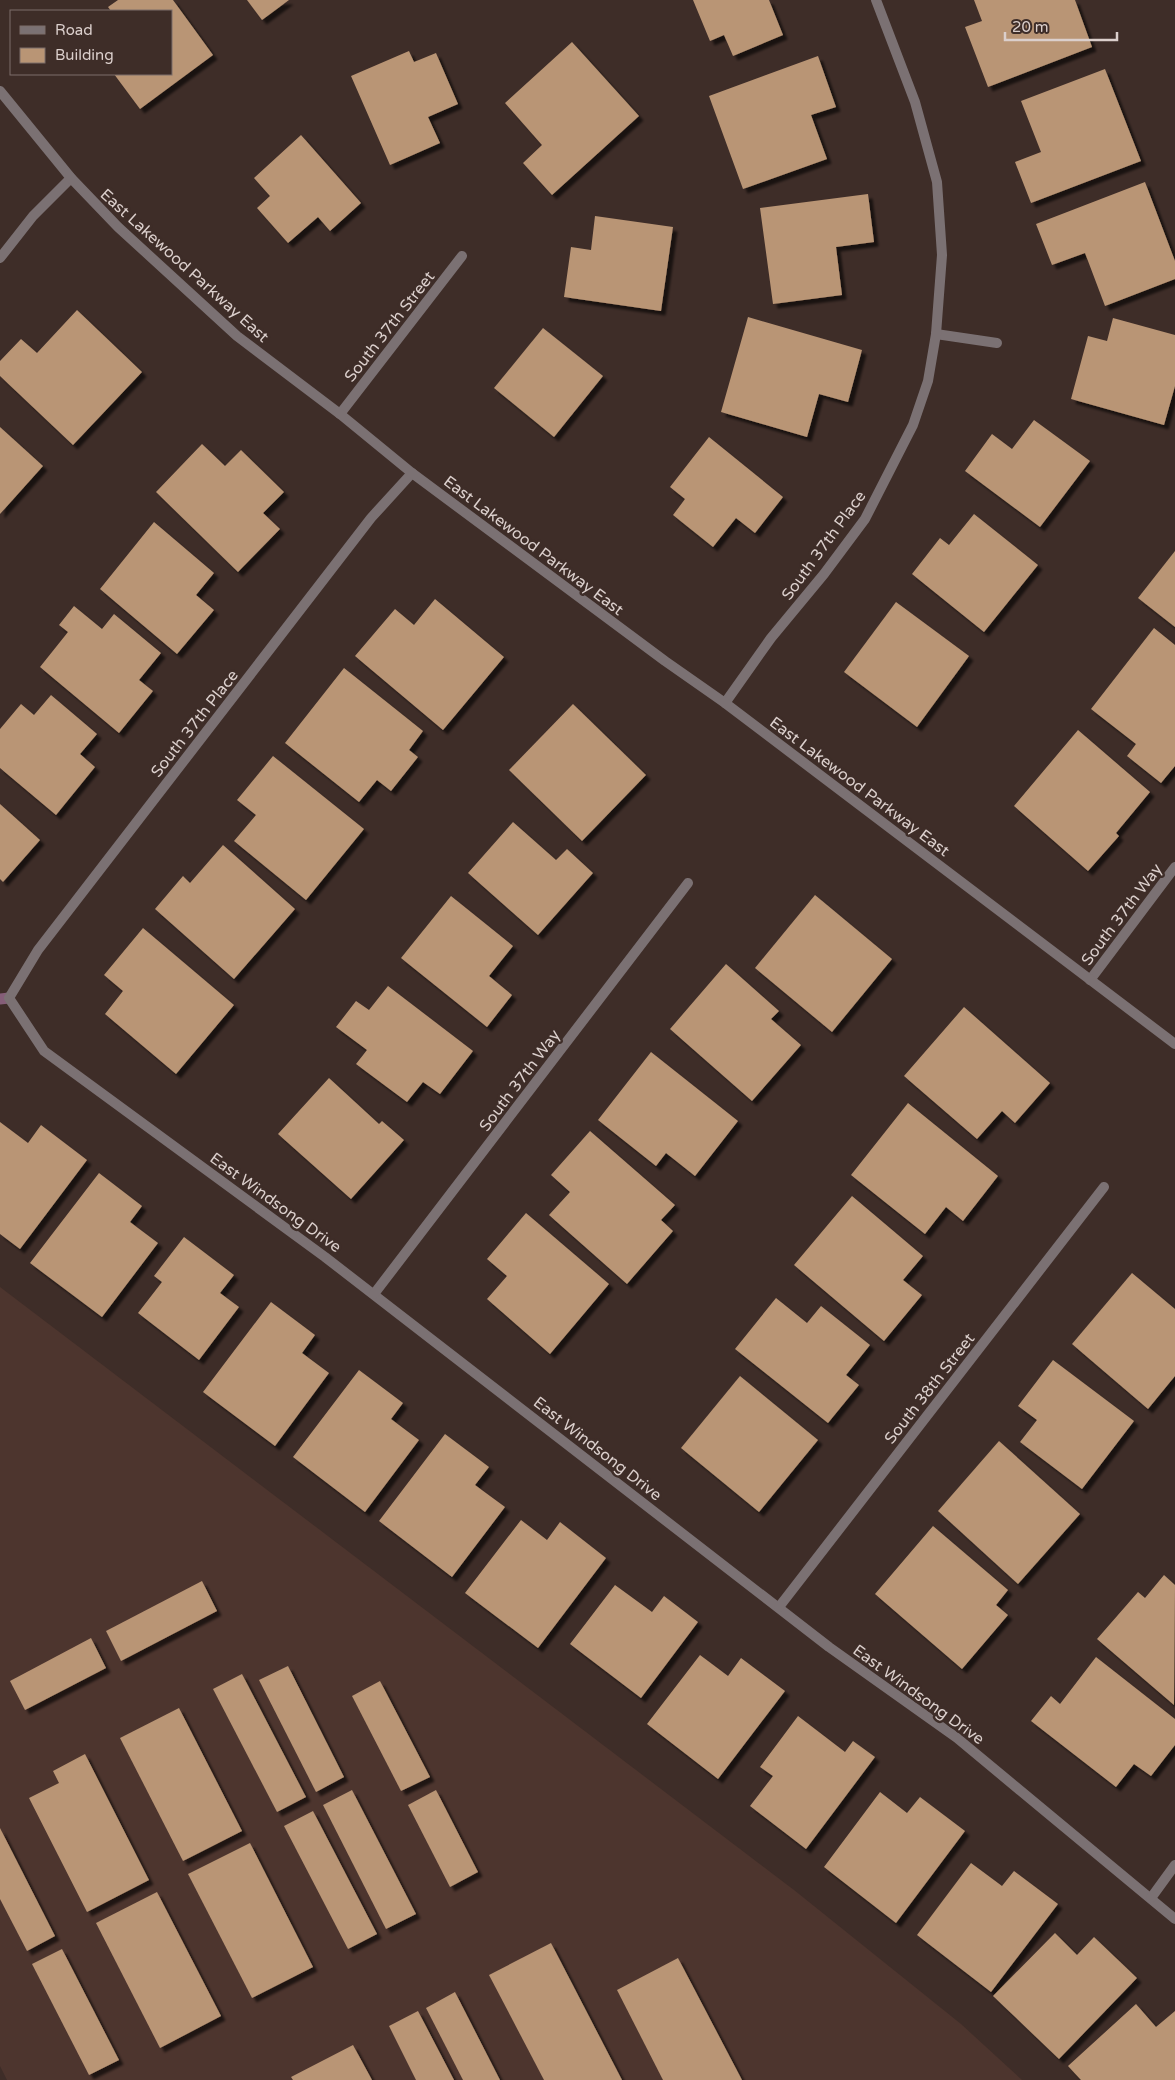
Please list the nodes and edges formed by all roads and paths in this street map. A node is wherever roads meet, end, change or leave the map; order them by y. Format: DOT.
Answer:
graph roads {
  1 [pos="876,0"];
  2 [pos="0,91"];
  3 [pos="71,178"];
  4 [pos="462,256"];
  5 [pos="0,258"];
  6 [pos="936,334"];
  7 [pos="996,343"];
  8 [pos="340,414"];
  9 [pos="412,472"];
  10 [pos="725,703"];
  11 [pos="1175,867"];
  12 [pos="688,883"];
  13 [pos="1090,980"];
  14 [pos="9,998"];
  15 [pos="1175,1044"];
  16 [pos="1104,1186"];
  17 [pos="374,1294"];
  18 [pos="778,1608"];
  19 [pos="1175,1865"];
  20 [pos="1151,1898"];
  21 [pos="1175,1919"];
  1 -- 6 [label="street"];
  2 -- 3 [label="street, East Lakewood Parkway East"];
  3 -- 5 [label="street"];
  3 -- 8 [label="street, East Lakewood Parkway East"];
  4 -- 8 [label="street, South 37th Street"];
  6 -- 7 [label="street"];
  6 -- 10 [label="street, South 37th Place"];
  8 -- 9 [label="street, East Lakewood Parkway East"];
  9 -- 10 [label="street, East Lakewood Parkway East"];
  9 -- 14 [label="street, South 37th Place"];
  10 -- 13 [label="street, East Lakewood Parkway East"];
  11 -- 13 [label="street, South 37th Way"];
  12 -- 17 [label="street, South 37th Way"];
  13 -- 15 [label="street, East Lakewood Parkway East"];
  14 -- 17 [label="street, East Windsong Drive"];
  16 -- 18 [label="street, South 38th Street"];
  17 -- 18 [label="street, East Windsong Drive"];
  18 -- 20 [label="street, East Windsong Drive"];
  19 -- 20 [label="street"];
  20 -- 21 [label="street, East Windsong Drive"];
}
